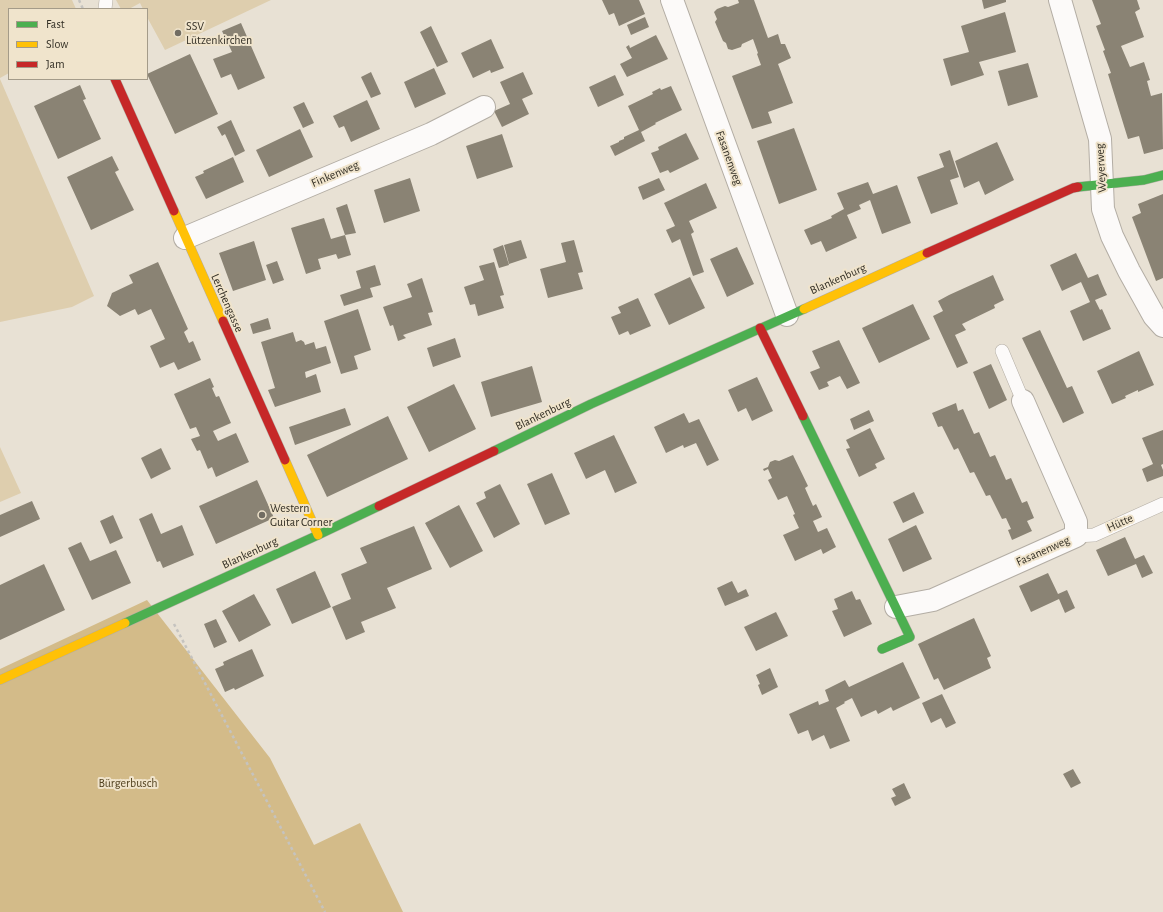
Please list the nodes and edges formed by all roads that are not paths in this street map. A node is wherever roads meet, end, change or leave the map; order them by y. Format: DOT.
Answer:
graph roads {
  1 [pos="672,0"];
  2 [pos="1060,0"];
  3 [pos="115,80"];
  4 [pos="484,107"];
  5 [pos="1163,175"];
  6 [pos="1101,184"];
  7 [pos="185,238"];
  8 [pos="787,316"];
  9 [pos="1163,326"];
  10 [pos="760,328"];
  11 [pos="1002,351"];
  12 [pos="1024,401"];
  13 [pos="1163,504"];
  14 [pos="318,535"];
  15 [pos="1076,536"];
  16 [pos="896,607"];
  17 [pos="882,649"];
  18 [pos="0,680"];
  1 -- 8 [label="street, Fasanenweg"];
  2 -- 6 [label="street, Weyerweg"];
  3 -- 7 [label="street, Lerchengasse"];
  4 -- 7 [label="street, Finkenweg"];
  5 -- 6 [label="street, Blankenburg"];
  6 -- 8 [label="street, Blankenburg"];
  6 -- 9 [label="street, Weyerweg"];
  7 -- 14 [label="street, Lerchengasse"];
  8 -- 10 [label="street, Blankenburg"];
  10 -- 14 [label="street, Blankenburg"];
  10 -- 16 [label="street"];
  11 -- 12 [label="lane"];
  12 -- 15 [label="street, Fasanenweg"];
  13 -- 15 [label="lane, Hütte"];
  14 -- 18 [label="street, Blankenburg"];
  15 -- 16 [label="street, Fasanenweg"];
  16 -- 17 [label="street"];
}
